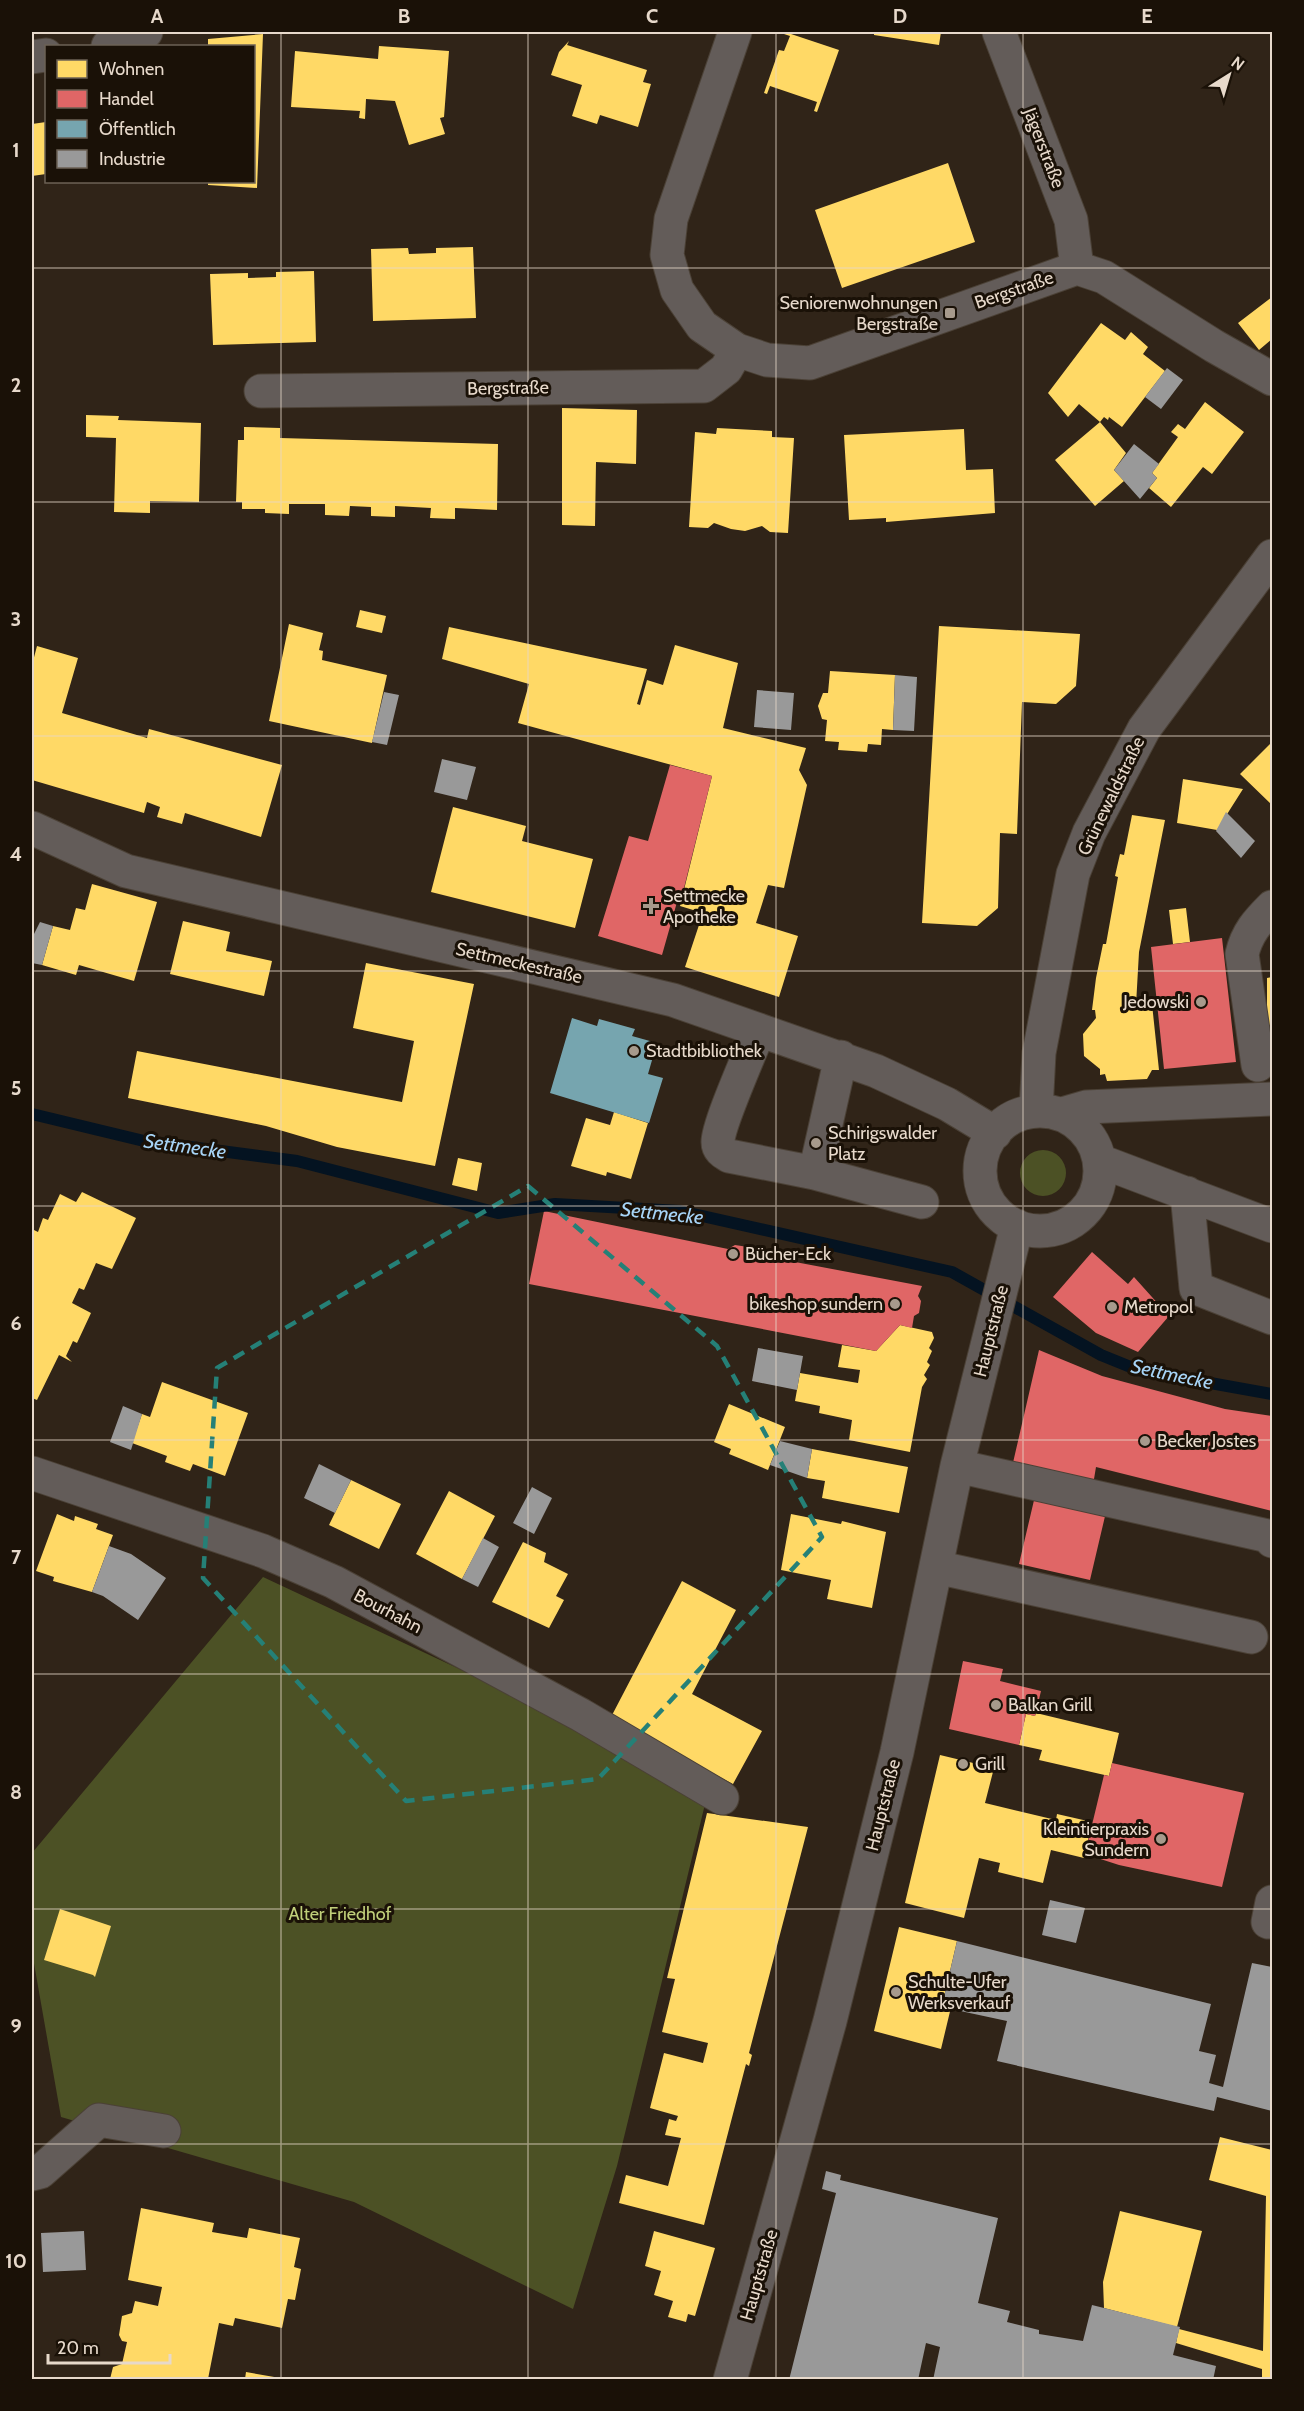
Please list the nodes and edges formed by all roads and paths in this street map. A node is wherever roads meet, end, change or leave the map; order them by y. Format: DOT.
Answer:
graph roads {
  1 [pos="146,32"];
  2 [pos="735,32"];
  3 [pos="999,32"];
  4 [pos="117,45"];
  5 [pos="1077,268"];
  6 [pos="737,350"];
  7 [pos="1272,378"];
  8 [pos="261,391"];
  9 [pos="1272,556"];
  10 [pos="32,828"];
  11 [pos="1272,907"];
  12 [pos="759,1030"];
  13 [pos="841,1058"];
  14 [pos="1258,1065"];
  15 [pos="1272,1099"];
  16 [pos="1049,1112"];
  17 [pos="994,1133"];
  18 [pos="1100,1161"];
  19 [pos="815,1173"];
  20 [pos="1187,1193"];
  21 [pos="922,1202"];
  22 [pos="1017,1226"];
  23 [pos="1272,1226"];
  24 [pos="1272,1318"];
  25 [pos="957,1467"];
  26 [pos="32,1473"];
  27 [pos="1272,1541"];
  28 [pos="936,1567"];
  29 [pos="1251,1637"];
  30 [pos="722,1798"];
  31 [pos="164,2131"];
  32 [pos="32,2174"];
  33 [pos="730,2379"];
  1 -- 4 [label="street"];
  2 -- 6 [label="street, Bergstraße"];
  3 -- 5 [label="street, Jägerstraße"];
  5 -- 6 [label="street, Bergstraße"];
  5 -- 7 [label="street, Bergstraße"];
  6 -- 8 [label="street, Bergstraße"];
  9 -- 16 [label="street, Grünewaldstraße"];
  10 -- 12 [label="street, Settmeckestraße"];
  11 -- 14 [label="street"];
  12 -- 13 [label="street, Settmeckestraße"];
  12 -- 19 [label="street"];
  13 -- 17 [label="street, Settmeckestraße"];
  13 -- 19 [label="street"];
  15 -- 16 [label="street"];
  16 -- 17 [label="street"];
  16 -- 18 [label="street"];
  17 -- 22 [label="street"];
  18 -- 20 [label="street"];
  18 -- 22 [label="street"];
  19 -- 21 [label="street"];
  20 -- 23 [label="street"];
  20 -- 24 [label="street"];
  22 -- 25 [label="street, Hauptstraße"];
  25 -- 27 [label="street"];
  25 -- 28 [label="street, Hauptstraße"];
  26 -- 30 [label="street, Bourhahn"];
  28 -- 29 [label="street"];
  28 -- 33 [label="street, Hauptstraße"];
  31 -- 32 [label="street"];
}
